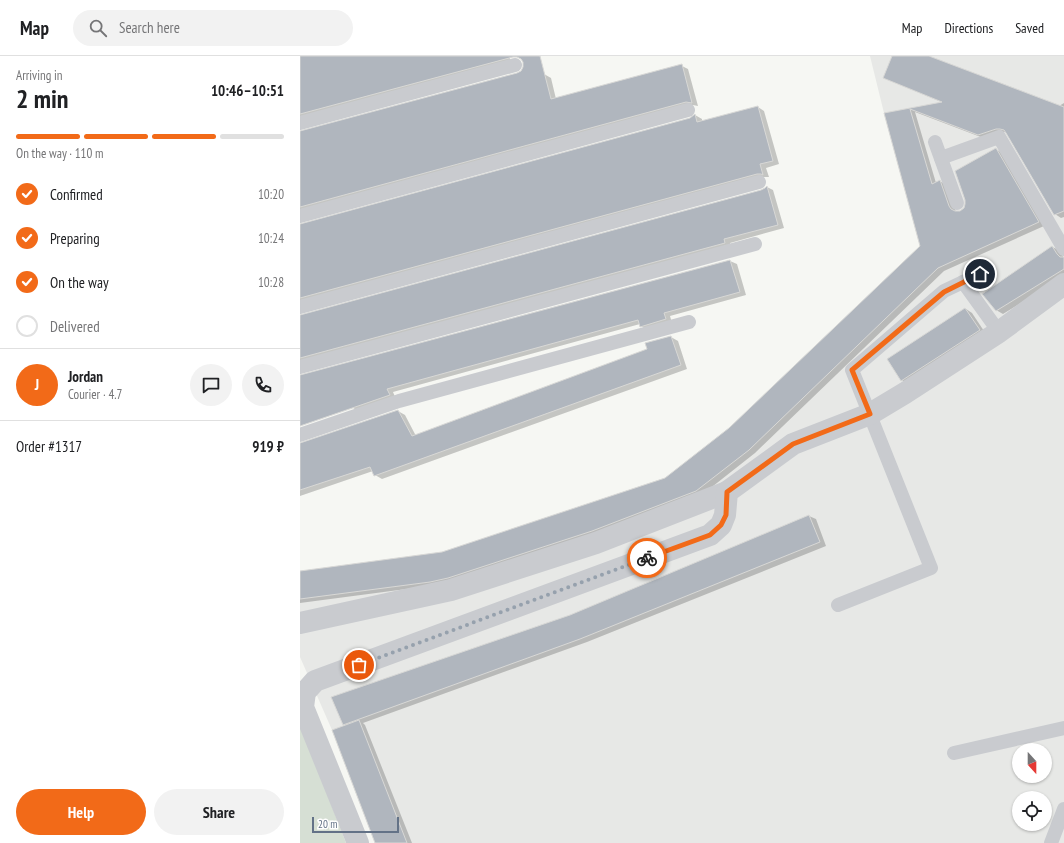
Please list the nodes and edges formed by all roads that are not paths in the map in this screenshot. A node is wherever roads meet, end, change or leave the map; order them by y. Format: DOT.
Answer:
graph roads {
  1 [pos="515,65"];
  2 [pos="688,110"];
  3 [pos="300,123"];
  4 [pos="935,142"];
  5 [pos="941,158"];
  6 [pos="759,182"];
  7 [pos="957,204"];
  8 [pos="300,216"];
  9 [pos="755,244"];
  10 [pos="1064,249"];
  11 [pos="980,274"];
  12 [pos="963,282"];
  13 [pos="1064,284"];
  14 [pos="300,307"];
  15 [pos="690,322"];
  16 [pos="998,332"];
  17 [pos="300,367"];
  18 [pos="870,414"];
  19 [pos="300,435"];
  20 [pos="727,492"];
  21 [pos="838,606"];
  22 [pos="300,623"];
  23 [pos="1064,728"];
  24 [pos="954,753"];
  25 [pos="1064,809"];
  26 [pos="358,843"];
  27 [pos="1051,843"];
  1 -- 3 [label="lane"];
  2 -- 8 [label="lane"];
  4 -- 5 [label="lane"];
  5 -- 7 [label="lane"];
  5 -- 10 [label="lane"];
  6 -- 14 [label="lane"];
  9 -- 17 [label="lane"];
  11 -- 12 [label="lane"];
  12 -- 16 [label="lane"];
  12 -- 18 [label="lane"];
  13 -- 16 [label="street"];
  15 -- 19 [label="lane"];
  16 -- 18 [label="street"];
  18 -- 20 [label="street"];
  18 -- 21 [label="lane"];
  20 -- 22 [label="street"];
  20 -- 26 [label="street"];
  23 -- 24 [label="lane"];
  25 -- 27 [label="lane"];
}
